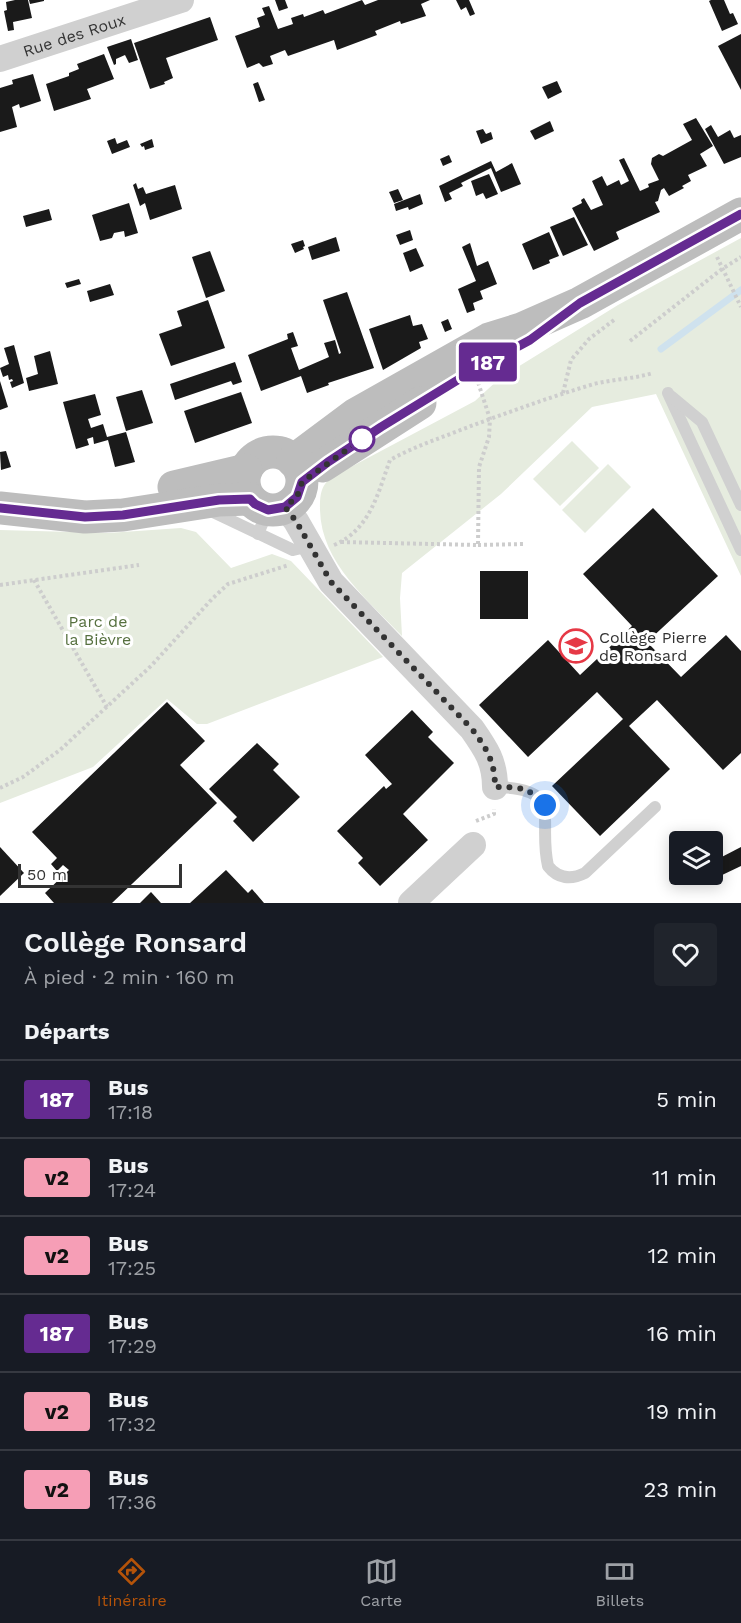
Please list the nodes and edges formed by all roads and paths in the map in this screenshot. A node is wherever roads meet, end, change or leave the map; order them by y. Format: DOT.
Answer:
graph roads {
  1 [pos="181,0"];
  2 [pos="0,59"];
  3 [pos="741,214"];
  4 [pos="741,257"];
  5 [pos="722,269"];
  6 [pos="580,303"];
  7 [pos="741,307"];
  8 [pos="614,320"];
  9 [pos="630,341"];
  10 [pos="474,370"];
  11 [pos="653,373"];
  12 [pos="563,394"];
  13 [pos="490,419"];
  14 [pos="272,495"];
  15 [pos="741,505"];
  16 [pos="0,506"];
  17 [pos="523,544"];
  18 [pos="478,545"];
  19 [pos="312,550"];
  20 [pos="741,550"];
  21 [pos="139,565"];
  22 [pos="34,580"];
  23 [pos="0,585"];
  24 [pos="107,707"];
  25 [pos="495,787"];
  26 [pos="0,788"];
  27 [pos="655,807"];
  28 [pos="473,845"];
  29 [pos="411,903"];
  1 -- 2 [label="street, Rue des Roux"];
  3 -- 6 [label="main road"];
  4 -- 5 [label="path"];
  5 -- 7 [label="path"];
  5 -- 9 [label="path"];
  6 -- 10 [label="main road"];
  6 -- 14 [label="main road"];
  8 -- 12 [label="path"];
  10 -- 13 [label="path"];
  10 -- 14 [label="main road"];
  11 -- 12 [label="path"];
  12 -- 13 [label="path"];
  13 -- 18 [label="path"];
  13 -- 18 [label="path"];
  14 -- 16 [label="main road"];
  14 -- 16 [label="main road"];
  14 -- 19 [label="street"];
  14 -- 19 [label="lane"];
  15 -- 20 [label="lane"];
  17 -- 18 [label="path"];
  19 -- 24 [label="path"];
  19 -- 25 [label="street"];
  21 -- 22 [label="path"];
  22 -- 23 [label="path"];
  22 -- 24 [label="path"];
  24 -- 26 [label="path"];
  25 -- 27 [label="lane"];
  25 -- 28 [label="path"];
  28 -- 29 [label="street"];
}
